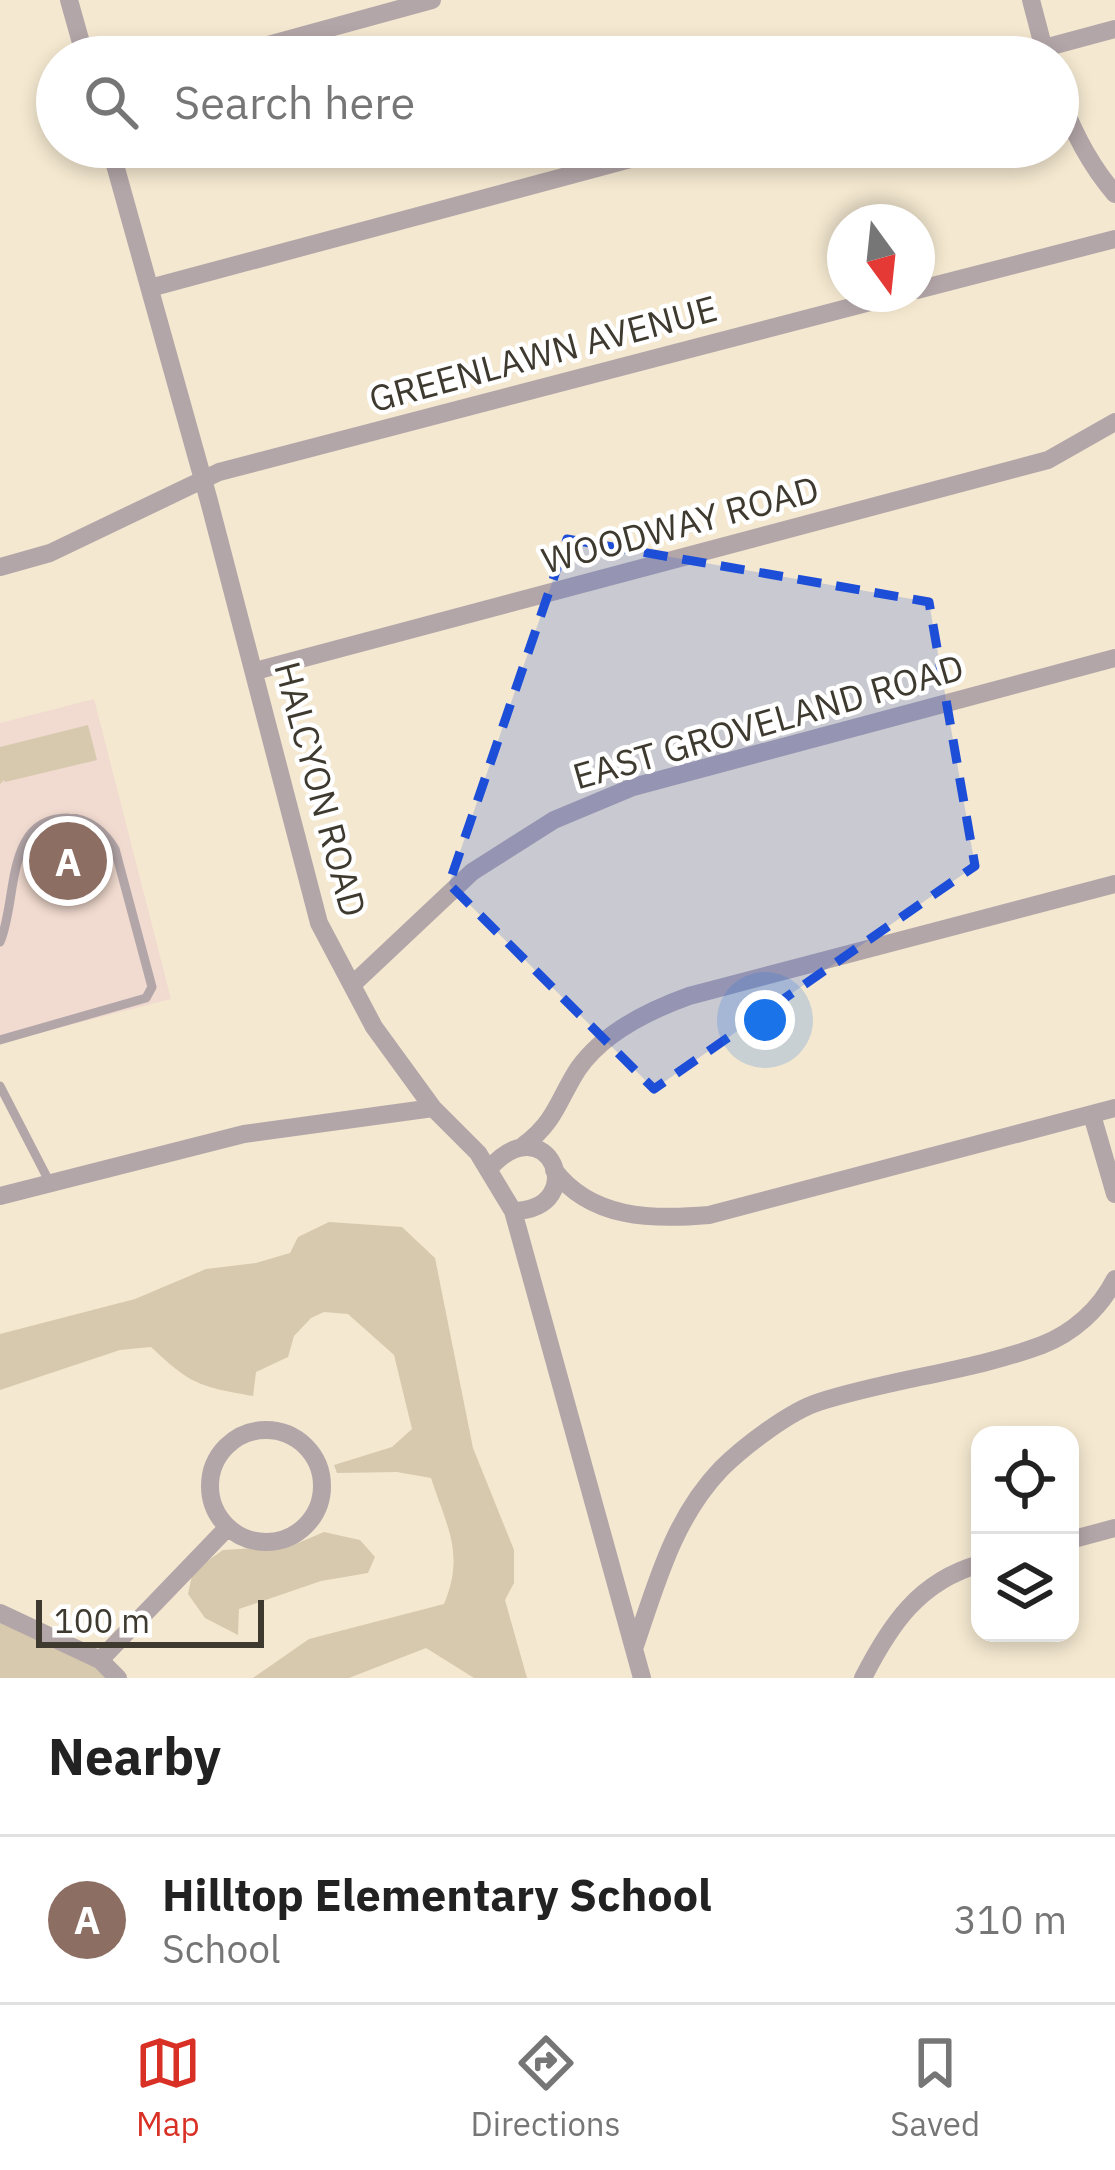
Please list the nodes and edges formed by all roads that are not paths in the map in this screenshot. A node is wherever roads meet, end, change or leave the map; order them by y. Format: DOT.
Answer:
graph roads {
  1 [pos="69,0"];
  2 [pos="432,0"];
  3 [pos="1031,0"];
  4 [pos="1115,29"];
  5 [pos="79,36"];
  6 [pos="301,36"];
  7 [pos="1041,36"];
  8 [pos="1079,41"];
  9 [pos="1079,140"];
  10 [pos="116,168"];
  11 [pos="597,168"];
  12 [pos="1115,194"];
  13 [pos="1115,239"];
  14 [pos="935,285"];
  15 [pos="150,288"];
  16 [pos="832,312"];
  17 [pos="1115,422"];
  18 [pos="203,480"];
  19 [pos="0,566"];
  20 [pos="1115,658"];
  21 [pos="255,671"];
  22 [pos="1115,884"];
  23 [pos="0,942"];
  24 [pos="353,985"];
  25 [pos="0,1040"];
  26 [pos="0,1086"];
  27 [pos="433,1108"];
  28 [pos="1115,1108"];
  29 [pos="1092,1115"];
  30 [pos="550,1124"];
  31 [pos="524,1145"];
  32 [pos="553,1165"];
  33 [pos="488,1170"];
  34 [pos="50,1183"];
  35 [pos="1115,1193"];
  36 [pos="0,1196"];
  37 [pos="576,1197"];
  38 [pos="540,1207"];
  39 [pos="513,1210"];
  40 [pos="1115,1279"];
  41 [pos="227,1527"];
  42 [pos="1115,1528"];
  43 [pos="1079,1538"];
  44 [pos="971,1568"];
  45 [pos="0,1612"];
  46 [pos="634,1649"];
  47 [pos="100,1660"];
  48 [pos="118,1678"];
  49 [pos="642,1678"];
  50 [pos="863,1678"];
  1 -- 5 [label="street"];
  2 -- 6 [label="street"];
  3 -- 7 [label="street"];
  4 -- 8 [label="street"];
  9 -- 12 [label="street"];
  10 -- 15 [label="street, HALCYON ROAD"];
  11 -- 15 [label="street"];
  13 -- 14 [label="street"];
  15 -- 18 [label="street, HALCYON ROAD"];
  16 -- 18 [label="street, GREENLAWN AVENUE"];
  17 -- 21 [label="street, WOODWAY ROAD"];
  18 -- 19 [label="street, GREENLAWN AVENUE"];
  18 -- 21 [label="street, HALCYON ROAD"];
  20 -- 24 [label="street, EAST GROVELAND ROAD"];
  21 -- 24 [label="street, HALCYON ROAD"];
  22 -- 30 [label="street"];
  23 -- 25 [label="lane"];
  24 -- 27 [label="street, HALCYON ROAD"];
  26 -- 34 [label="lane"];
  27 -- 33 [label="street, HALCYON ROAD"];
  27 -- 34 [label="street"];
  28 -- 29 [label="street"];
  29 -- 35 [label="street"];
  29 -- 37 [label="street"];
  30 -- 31 [label="street"];
  30 -- 32 [label="street"];
  31 -- 32 [label="street"];
  31 -- 33 [label="street"];
  32 -- 37 [label="street"];
  32 -- 38 [label="street"];
  33 -- 39 [label="street, HALCYON ROAD"];
  34 -- 36 [label="street"];
  37 -- 38 [label="street"];
  38 -- 39 [label="street"];
  39 -- 46 [label="street, HALCYON ROAD"];
  40 -- 46 [label="street"];
  41 -- 41 [label="street"];
  41 -- 47 [label="street"];
  42 -- 43 [label="street"];
  44 -- 50 [label="street"];
  45 -- 47 [label="street"];
  46 -- 49 [label="street, HALCYON ROAD"];
  47 -- 48 [label="street"];
}
